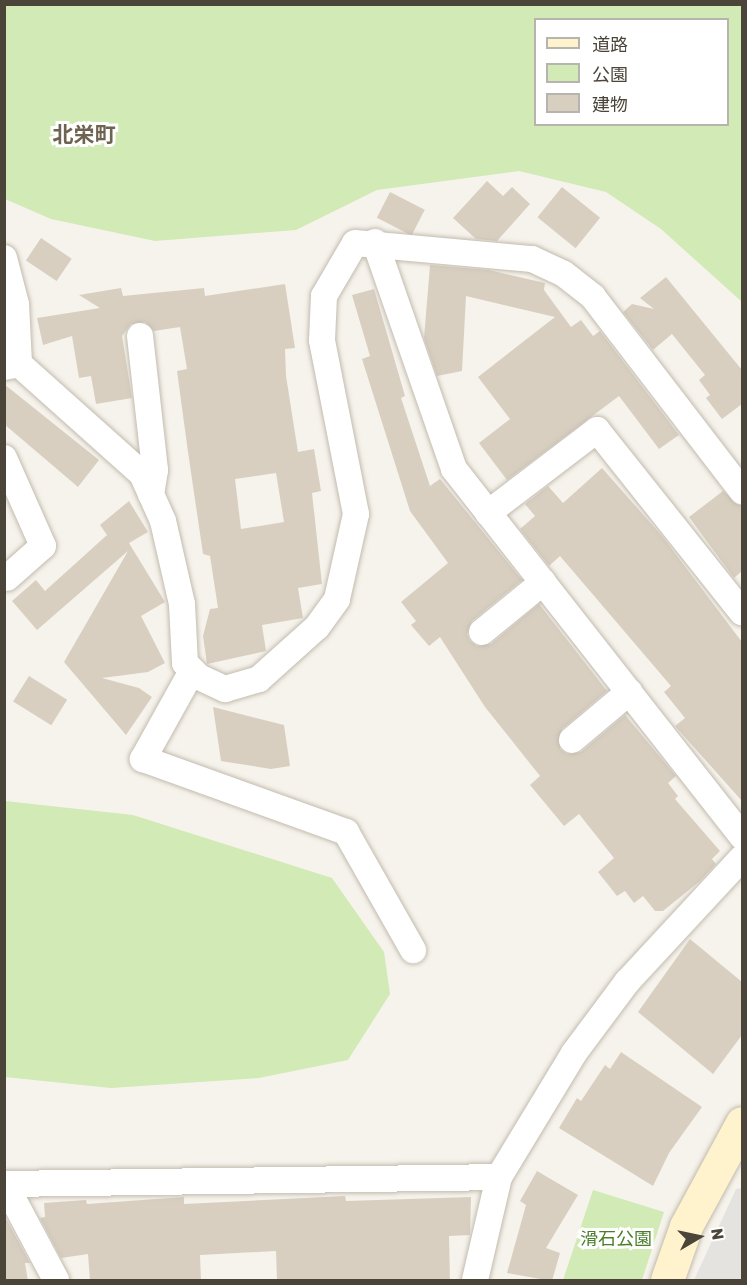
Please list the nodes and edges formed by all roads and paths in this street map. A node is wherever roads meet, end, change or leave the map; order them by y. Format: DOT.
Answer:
graph roads {
  1 [pos="375,243"];
  2 [pos="4,258"];
  3 [pos="140,336"];
  4 [pos="12,365"];
  5 [pos="4,458"];
  6 [pos="742,491"];
  7 [pos="151,495"];
  8 [pos="488,513"];
  9 [pos="7,578"];
  10 [pos="543,582"];
  11 [pos="742,612"];
  12 [pos="482,632"];
  13 [pos="192,671"];
  14 [pos="629,692"];
  15 [pos="572,740"];
  16 [pos="742,836"];
  17 [pos="742,858"];
  18 [pos="413,950"];
  19 [pos="742,1123"];
  20 [pos="733,1160"];
  21 [pos="499,1177"];
  22 [pos="5,1184"];
  23 [pos="56,1281"];
  24 [pos="476,1281"];
  25 [pos="667,1281"];
  1 -- 6 [label="street"];
  1 -- 8 [label="street"];
  1 -- 13 [label="street"];
  2 -- 4 [label="street"];
  3 -- 7 [label="street"];
  4 -- 7 [label="street"];
  5 -- 9 [label="street"];
  7 -- 13 [label="street"];
  8 -- 10 [label="street"];
  8 -- 11 [label="street"];
  10 -- 12 [label="street"];
  10 -- 14 [label="street"];
  13 -- 18 [label="street"];
  14 -- 15 [label="street"];
  14 -- 16 [label="street"];
  17 -- 21 [label="street"];
  19 -- 20 [label="street"];
  20 -- 25 [label="street"];
  21 -- 22 [label="street"];
  21 -- 24 [label="street"];
  22 -- 23 [label="street"];
}
